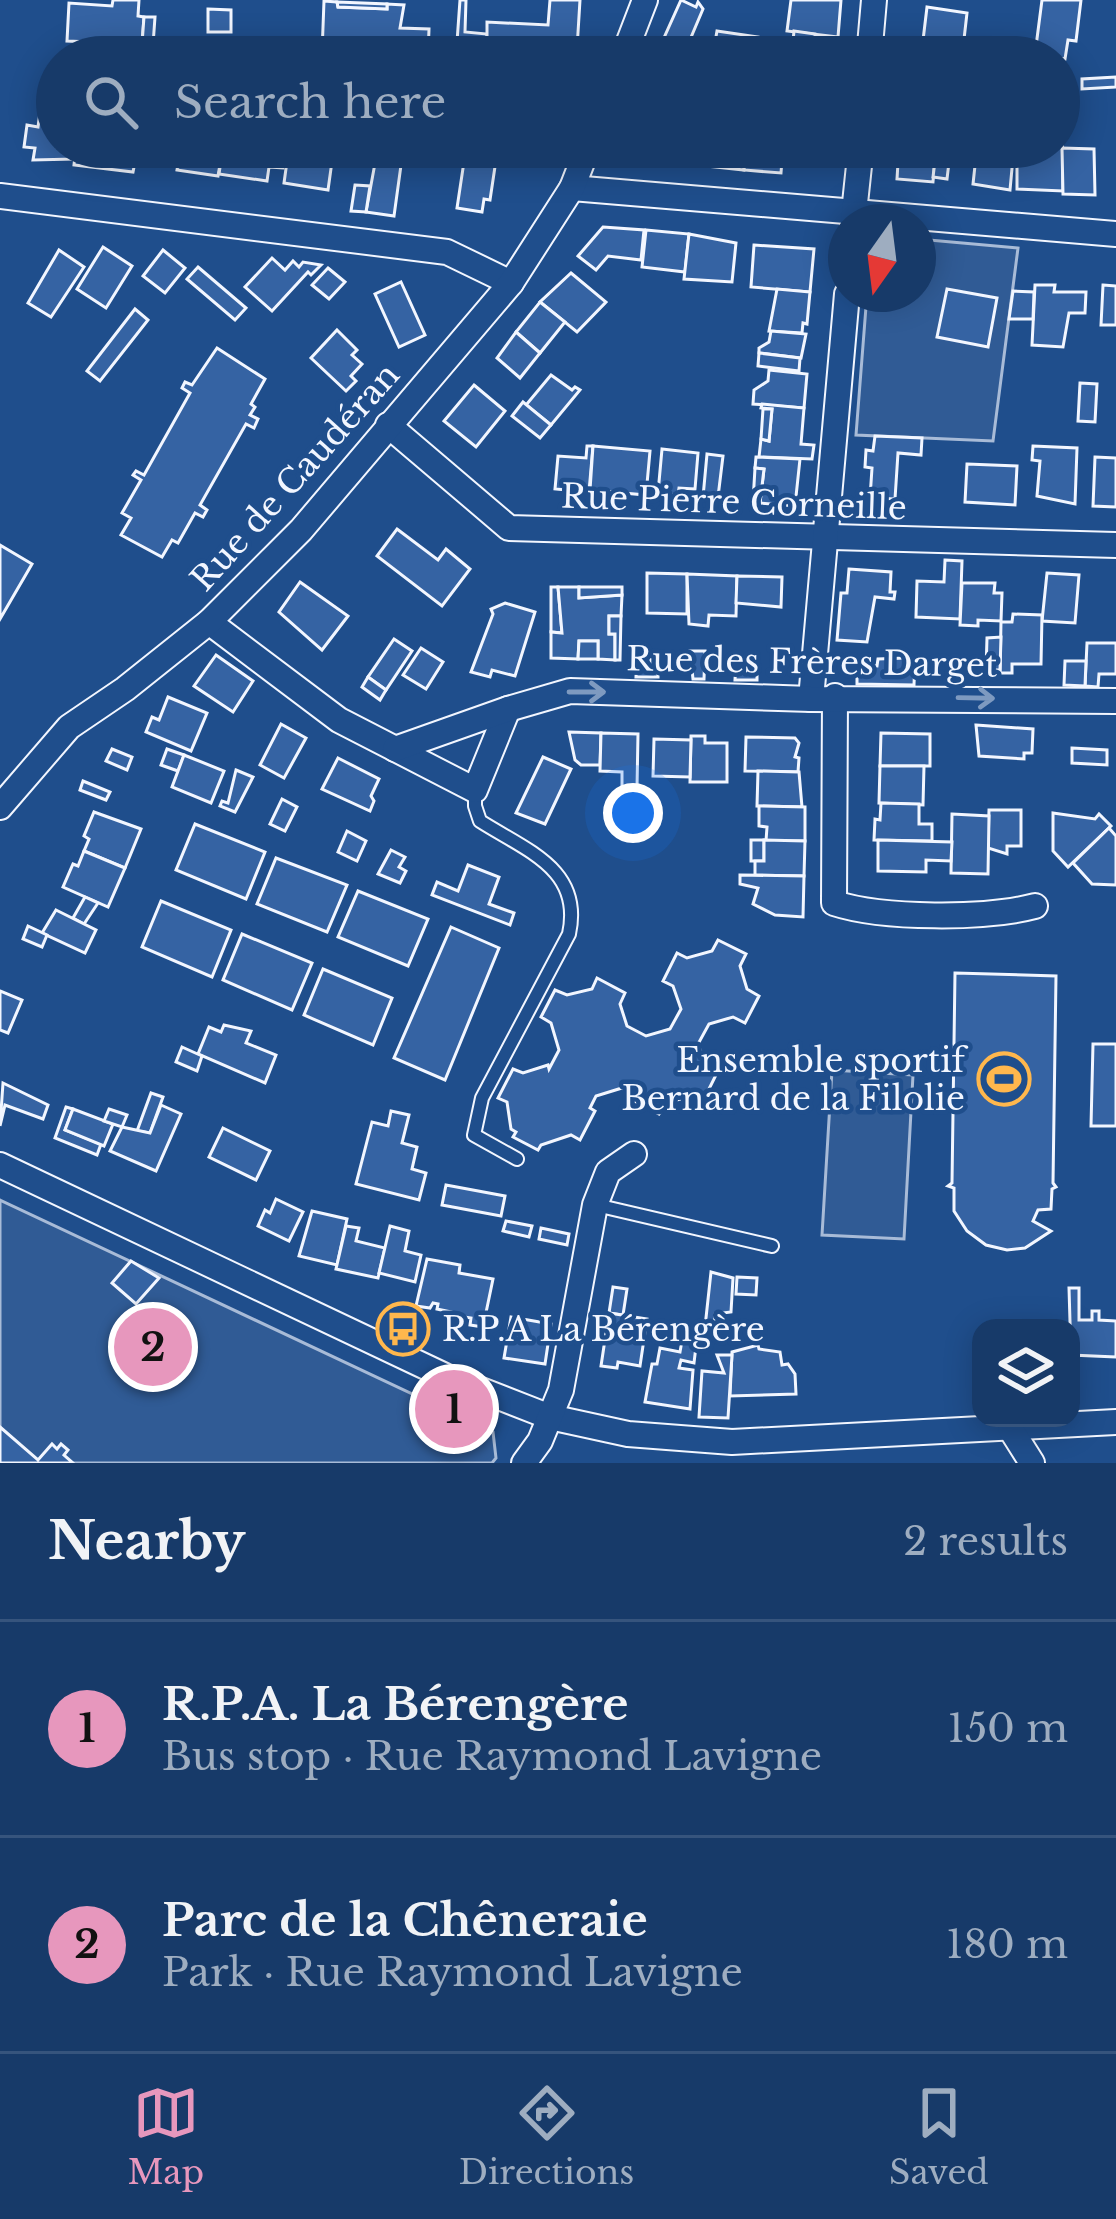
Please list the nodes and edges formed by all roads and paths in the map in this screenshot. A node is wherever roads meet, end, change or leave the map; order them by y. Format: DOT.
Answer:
graph roads {
  1 [pos="645,0"];
  2 [pos="874,0"];
  3 [pos="631,36"];
  4 [pos="871,36"];
  5 [pos="580,168"];
  6 [pos="858,168"];
  7 [pos="572,188"];
  8 [pos="0,196"];
  9 [pos="855,204"];
  10 [pos="828,214"];
  11 [pos="936,222"];
  12 [pos="1116,234"];
  13 [pos="511,283"];
  14 [pos="845,312"];
  15 [pos="388,425"];
  16 [pos="824,537"];
  17 [pos="1116,545"];
  18 [pos="209,622"];
  19 [pos="823,698"];
  20 [pos="1116,701"];
  21 [pos="508,709"];
  22 [pos="395,749"];
  23 [pos="476,790"];
  24 [pos="0,807"];
  25 [pos="1035,906"];
  26 [pos="634,1154"];
  27 [pos="517,1160"];
  28 [pos="0,1166"];
  29 [pos="595,1204"];
  30 [pos="772,1246"];
  31 [pos="550,1417"];
  32 [pos="1116,1422"];
  33 [pos="1010,1428"];
  34 [pos="524,1463"];
  35 [pos="1032,1463"];
  1 -- 3 [label="street"];
  2 -- 4 [label="street"];
  5 -- 7 [label="street, Rue de Caudéran"];
  6 -- 9 [label="street"];
  7 -- 10 [label="street"];
  7 -- 13 [label="street, Rue de Caudéran"];
  8 -- 13 [label="street"];
  11 -- 12 [label="street"];
  13 -- 15 [label="street, Rue de Caudéran"];
  14 -- 16 [label="street"];
  15 -- 16 [label="street, Rue Pierre Corneille"];
  15 -- 18 [label="street, Rue de Caudéran"];
  16 -- 17 [label="street, Rue Pierre Corneille"];
  16 -- 19 [label="street"];
  18 -- 22 [label="street"];
  18 -- 24 [label="street, Rue de Caudéran"];
  19 -- 20 [label="street, Rue des Frères Darget, one-way"];
  21 -- 19 [label="street, Rue des Frères Darget, one-way"];
  19 -- 25 [label="street"];
  21 -- 22 [label="street, Rue des Frères Darget"];
  21 -- 23 [label="street"];
  22 -- 23 [label="street"];
  23 -- 27 [label="lane"];
  26 -- 29 [label="street"];
  28 -- 31 [label="street"];
  29 -- 30 [label="lane"];
  29 -- 31 [label="street"];
  31 -- 33 [label="street"];
  31 -- 34 [label="street"];
  32 -- 33 [label="street"];
  33 -- 35 [label="street"];
}
